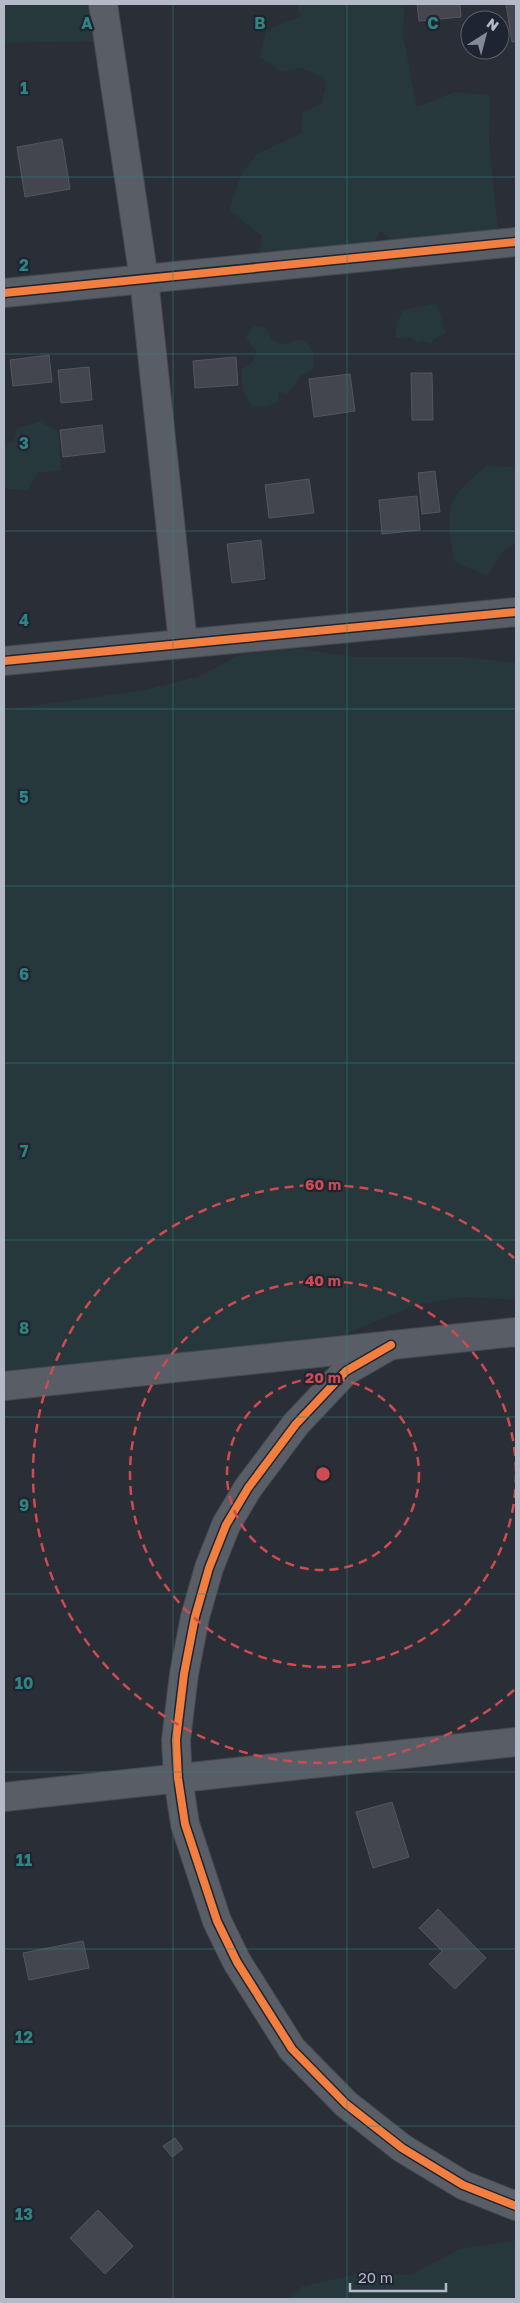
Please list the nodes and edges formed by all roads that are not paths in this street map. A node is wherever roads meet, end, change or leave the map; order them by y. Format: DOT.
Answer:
graph roads {
  1 [pos="103,4"];
  2 [pos="516,242"];
  3 [pos="144,278"];
  4 [pos="4,293"];
  5 [pos="516,612"];
  6 [pos="183,643"];
  7 [pos="4,661"];
  8 [pos="516,1332"];
  9 [pos="391,1345"];
  10 [pos="4,1386"];
  11 [pos="516,1742"];
  12 [pos="178,1778"];
  13 [pos="4,1797"];
  14 [pos="516,2206"];
  1 -- 3 [label="street"];
  2 -- 3 [label="street"];
  3 -- 4 [label="street"];
  3 -- 6 [label="street"];
  5 -- 6 [label="street"];
  6 -- 7 [label="street"];
  8 -- 9 [label="street"];
  9 -- 10 [label="street"];
  9 -- 12 [label="street"];
  11 -- 12 [label="street"];
  12 -- 13 [label="street"];
  12 -- 14 [label="street"];
}
